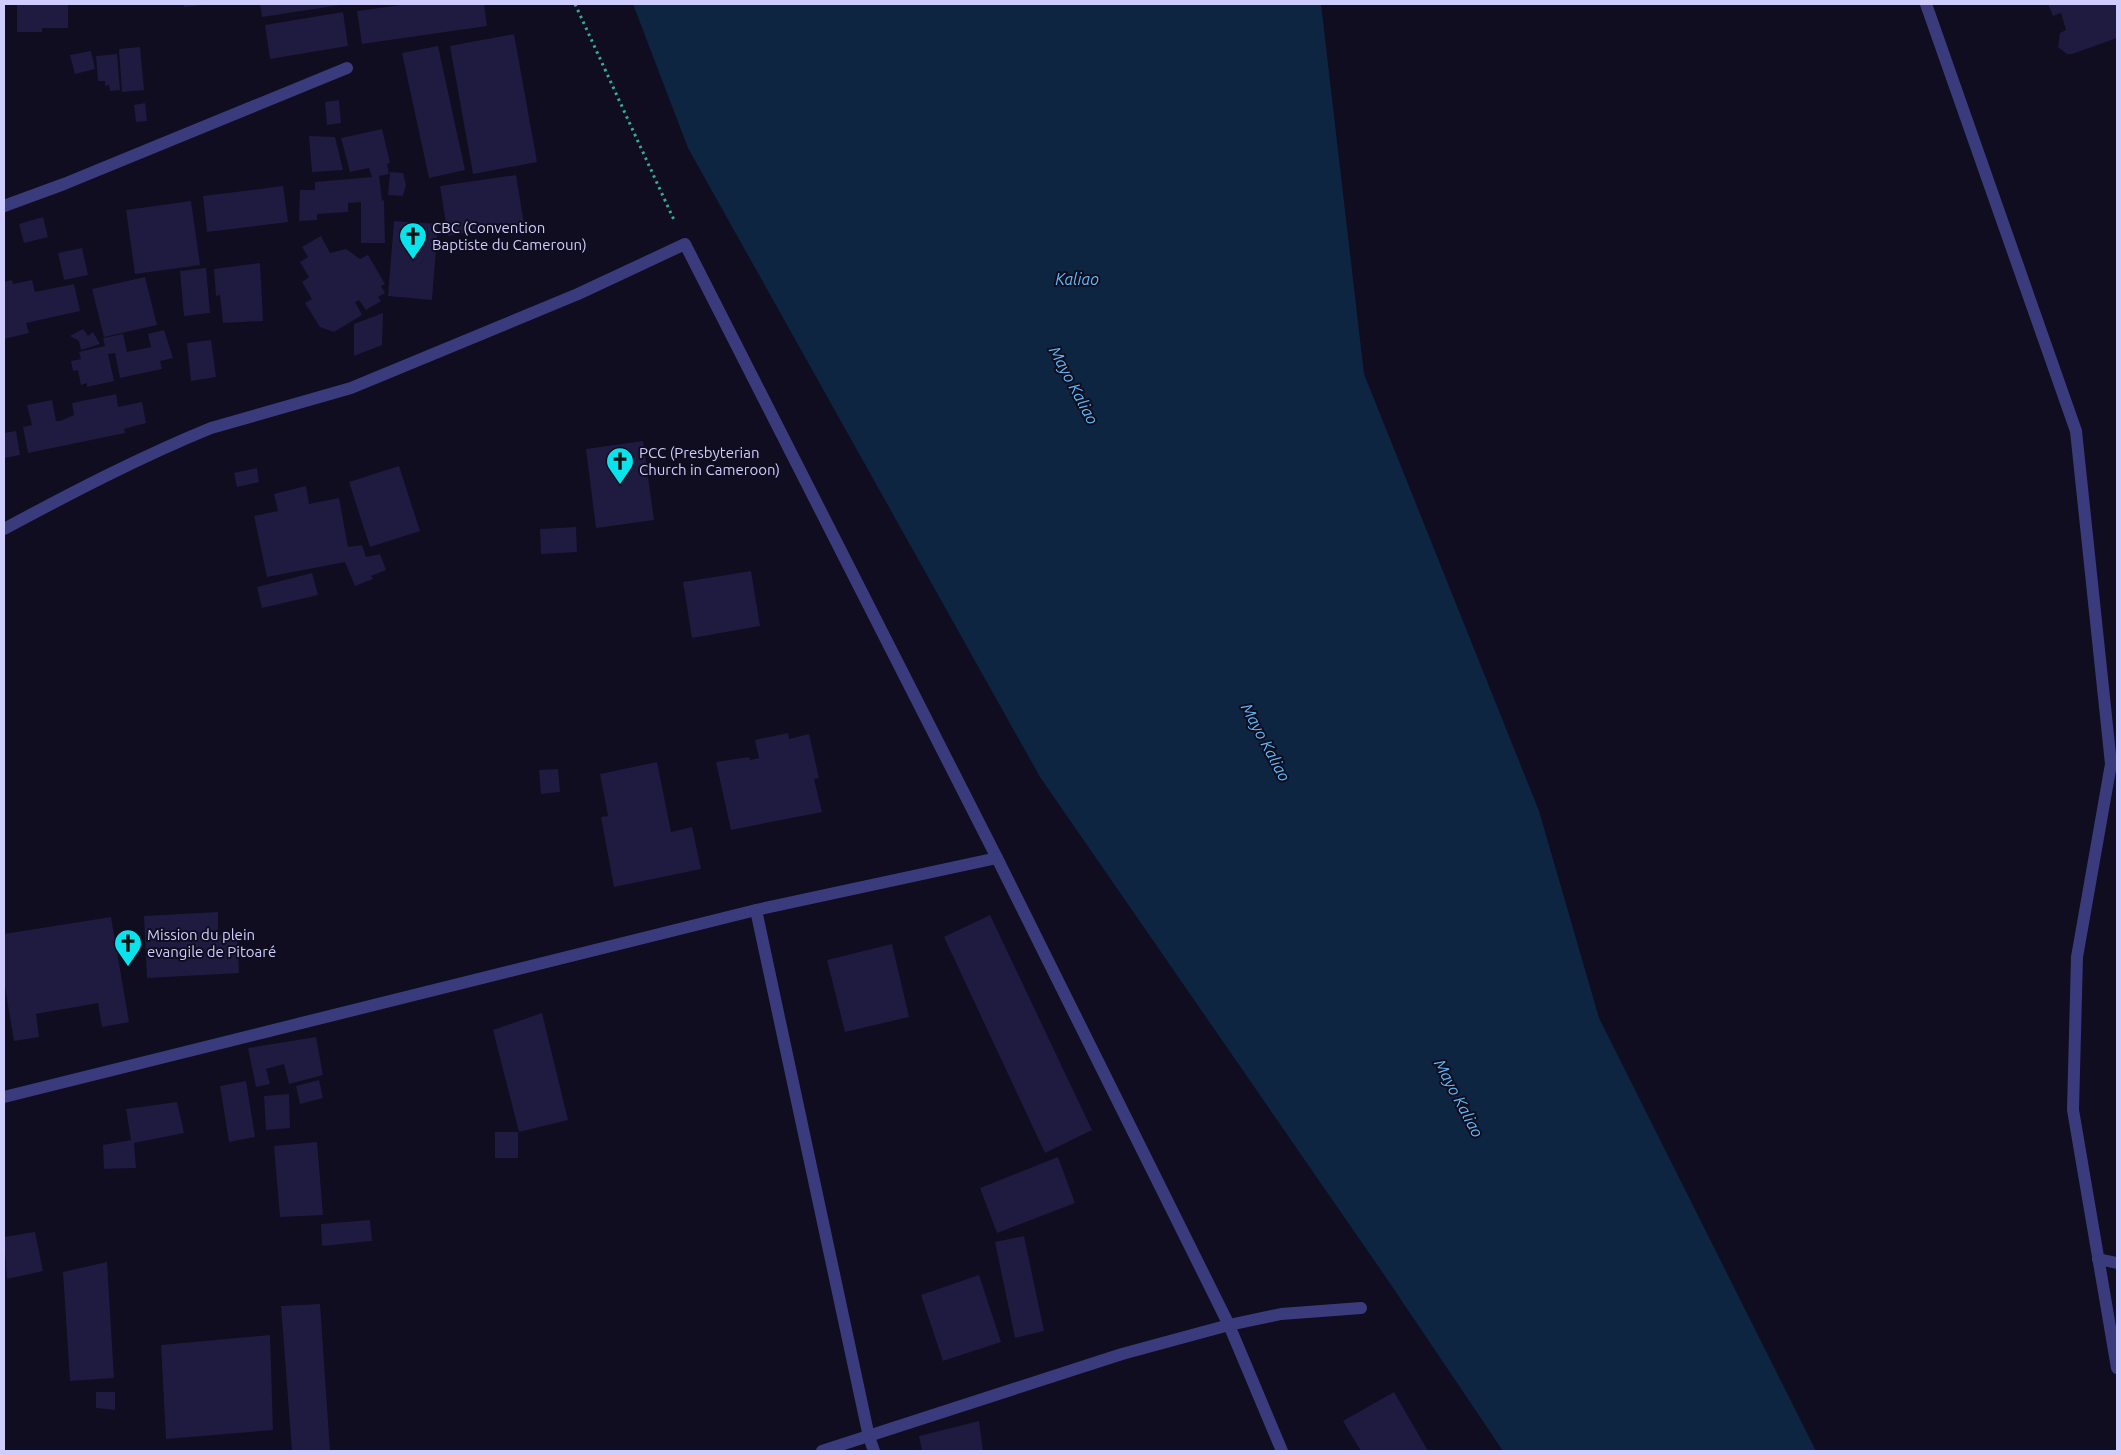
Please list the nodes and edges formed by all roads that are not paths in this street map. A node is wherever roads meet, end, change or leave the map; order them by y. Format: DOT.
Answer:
graph roads {
  1 [pos="1926,4"];
  2 [pos="347,68"];
  3 [pos="4,206"];
  4 [pos="4,529"];
  5 [pos="997,858"];
  6 [pos="756,910"];
  7 [pos="4,1097"];
  8 [pos="2098,1259"];
  9 [pos="2117,1263"];
  10 [pos="1361,1308"];
  11 [pos="1229,1325"];
  12 [pos="2117,1368"];
  13 [pos="869,1437"];
  14 [pos="822,1451"];
  15 [pos="874,1451"];
  16 [pos="1282,1451"];
  1 -- 8 [label="street"];
  2 -- 3 [label="street"];
  4 -- 5 [label="street"];
  5 -- 6 [label="street"];
  5 -- 11 [label="street"];
  6 -- 7 [label="street"];
  6 -- 13 [label="street"];
  8 -- 9 [label="street"];
  8 -- 12 [label="street"];
  10 -- 11 [label="street"];
  11 -- 13 [label="street"];
  11 -- 16 [label="street"];
  13 -- 14 [label="street"];
  13 -- 15 [label="street"];
}
